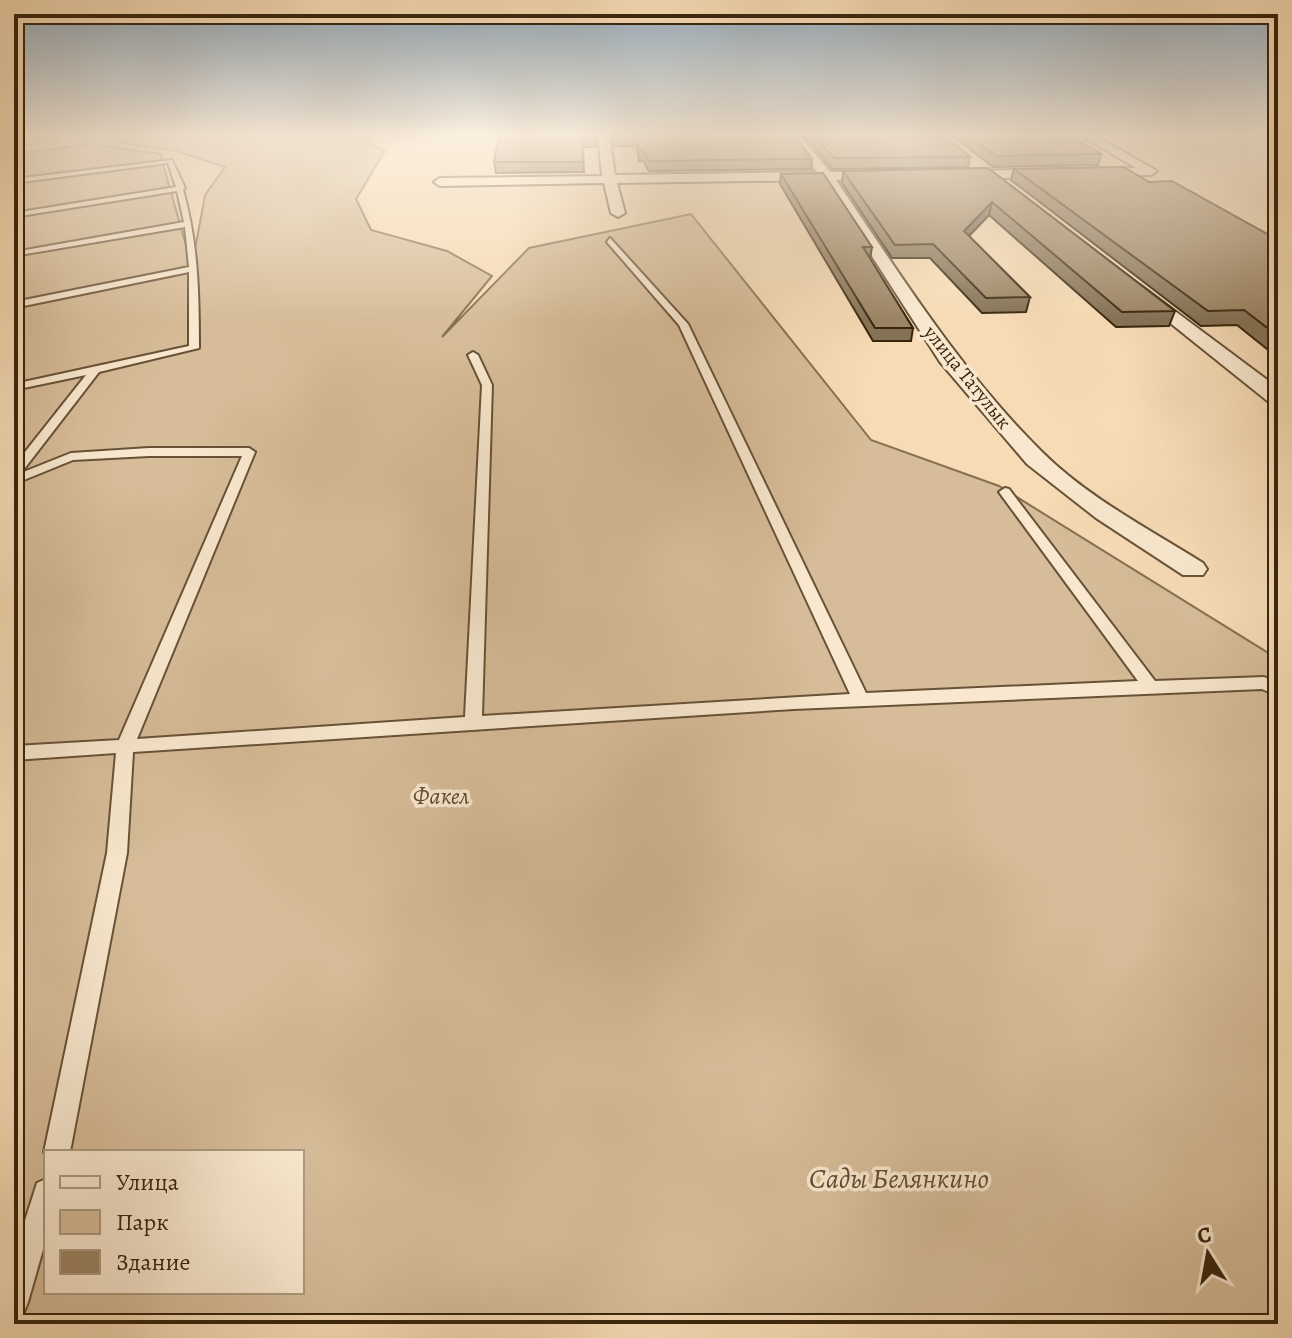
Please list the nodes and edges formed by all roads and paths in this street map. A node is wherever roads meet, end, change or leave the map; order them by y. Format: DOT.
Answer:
graph roads {
  1 [pos="129,196"];
  2 [pos="183,196"];
  3 [pos="615,196"];
  4 [pos="840,196"];
  5 [pos="618,213"];
  6 [pos="14,215"];
  7 [pos="187,224"];
  8 [pos="610,240"];
  9 [pos="14,254"];
  10 [pos="193,269"];
  11 [pos="1125,278"];
  12 [pos="14,305"];
  13 [pos="473,355"];
  14 [pos="95,370"];
  15 [pos="14,387"];
  16 [pos="1278,398"];
  17 [pos="14,477"];
  18 [pos="1005,492"];
  19 [pos="1193,569"];
  20 [pos="1150,686"];
  21 [pos="1278,690"];
  22 [pos="861,700"];
  23 [pos="473,721"];
  24 [pos="125,746"];
  25 [pos="14,753"];
  26 [pos="57,1150"];
  27 [pos="44,1199"];
  28 [pos="14,1302"];
  1 -- 6 [label="lane"];
  2 -- 7 [label="lane"];
  3 -- 5 [label="street"];
  4 -- 19 [label="street, улица Татулык"];
  7 -- 9 [label="lane"];
  7 -- 10 [label="lane"];
  8 -- 22 [label="lane"];
  10 -- 12 [label="lane"];
  10 -- 14 [label="lane"];
  11 -- 16 [label="street"];
  13 -- 23 [label="lane"];
  14 -- 15 [label="lane"];
  14 -- 17 [label="lane"];
  17 -- 24 [label="lane"];
  18 -- 20 [label="lane"];
  20 -- 21 [label="lane"];
  20 -- 22 [label="lane"];
  22 -- 23 [label="lane"];
  23 -- 24 [label="lane"];
  24 -- 25 [label="lane"];
  24 -- 26 [label="lane"];
  27 -- 28 [label="lane"];
}
